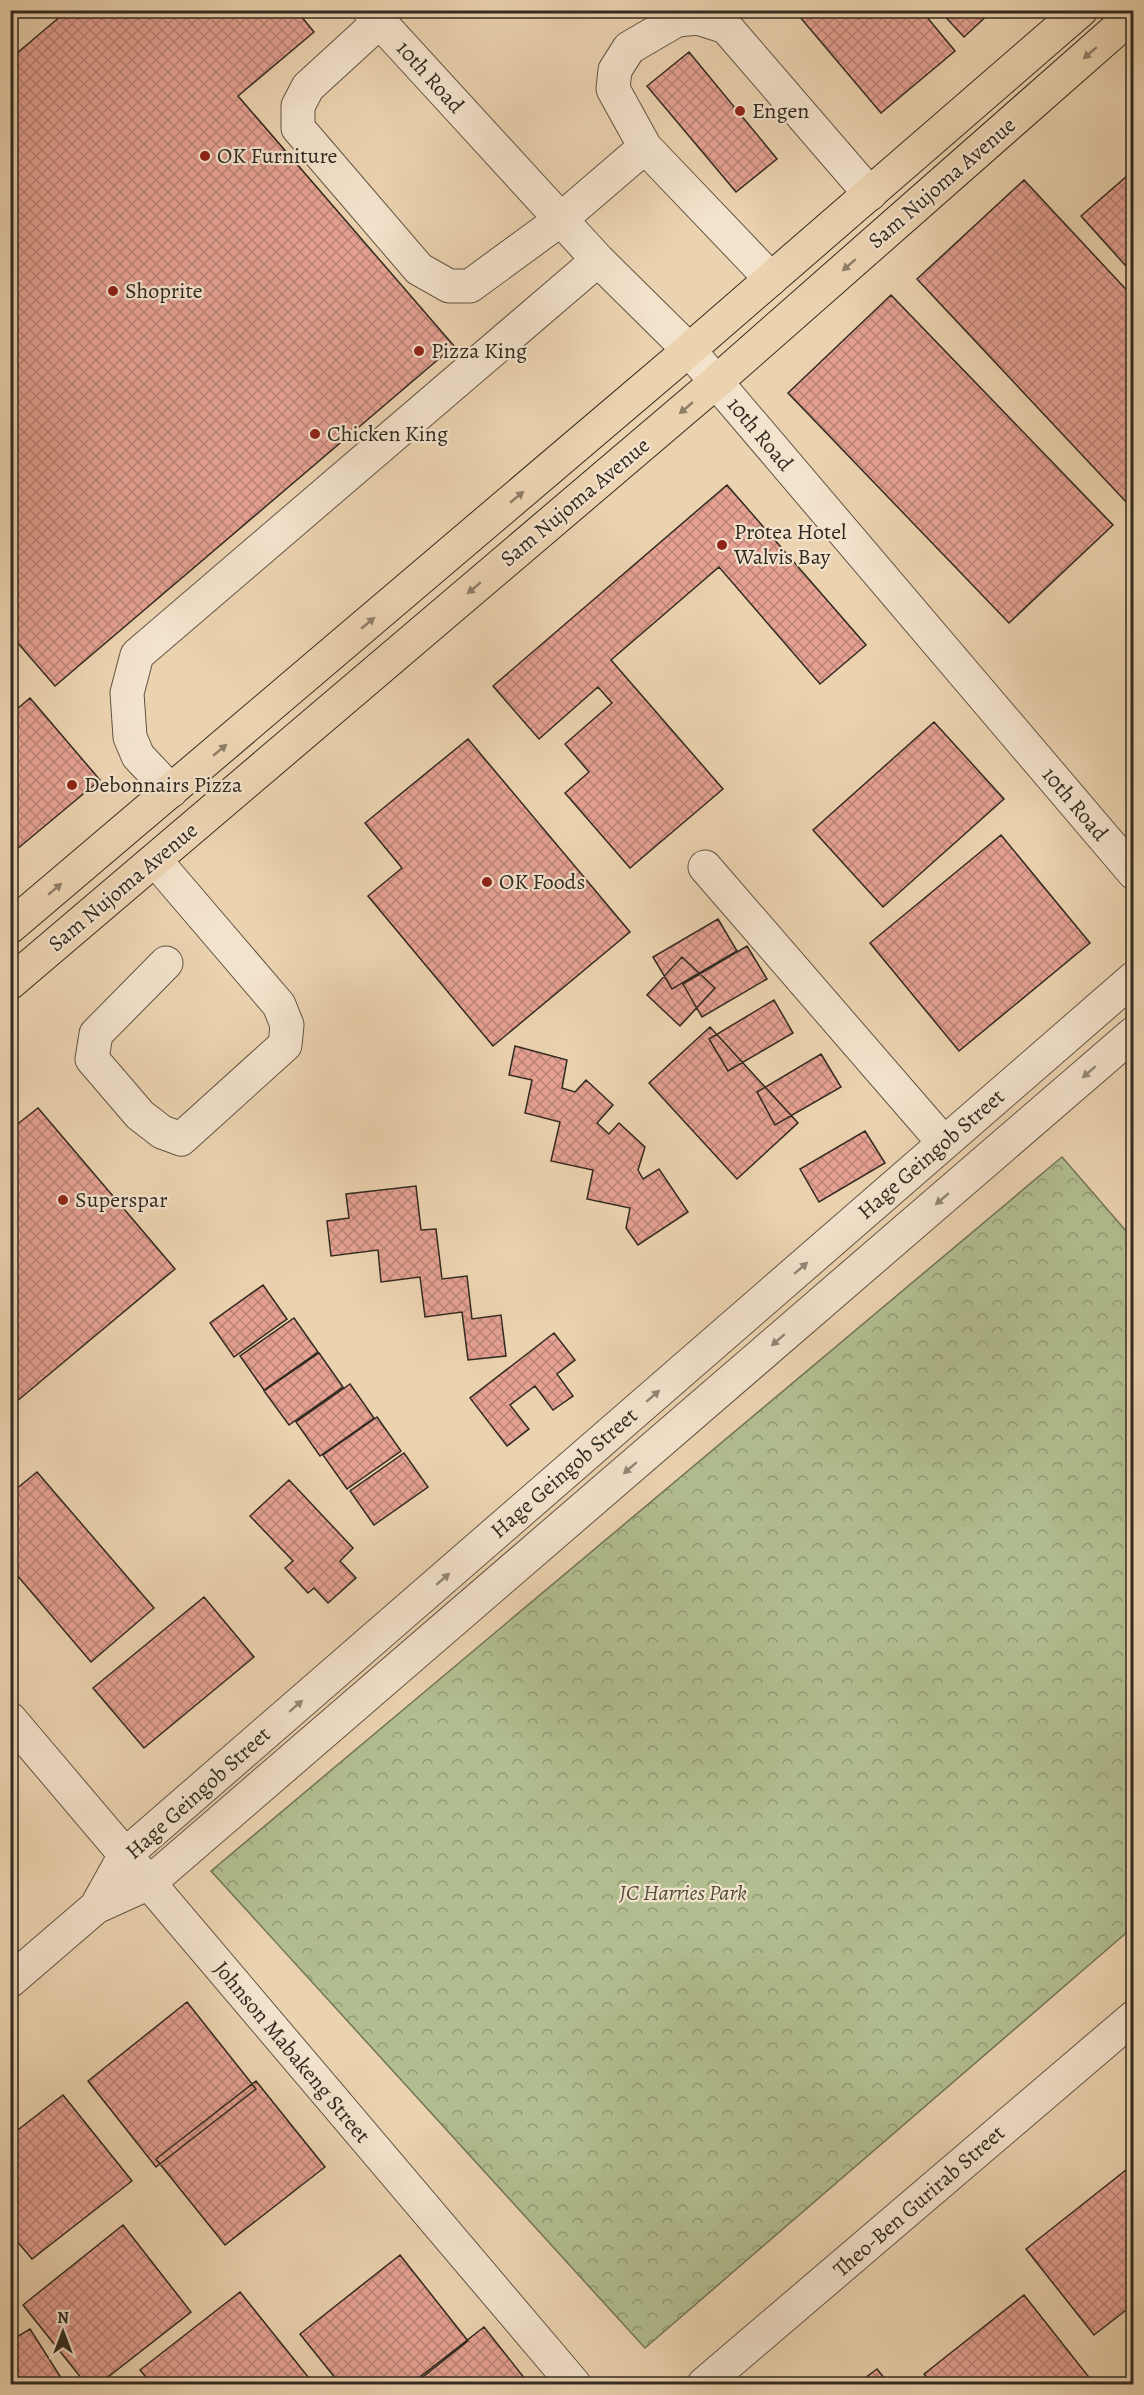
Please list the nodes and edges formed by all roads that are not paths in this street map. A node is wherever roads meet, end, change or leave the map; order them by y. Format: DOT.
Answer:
graph roads {
  1 [pos="1081,10"];
  2 [pos="1133,15"];
  3 [pos="374,16"];
  4 [pos="645,147"];
  5 [pos="870,194"];
  6 [pos="560,220"];
  7 [pos="598,260"];
  8 [pos="771,279"];
  9 [pos="689,350"];
  10 [pos="716,382"];
  11 [pos="171,791"];
  12 [pos="155,860"];
  13 [pos="705,867"];
  14 [pos="1134,873"];
  15 [pos="10,927"];
  16 [pos="166,963"];
  17 [pos="1134,978"];
  18 [pos="10,983"];
  19 [pos="1134,1034"];
  20 [pos="944,1143"];
  21 [pos="10,1719"];
  22 [pos="125,1855"];
  23 [pos="149,1882"];
  24 [pos="96,1906"];
  25 [pos="10,1981"];
  26 [pos="1134,2017"];
  27 [pos="574,2385"];
  28 [pos="704,2385"];
  1 -- 5 [label="main road, Sam Nujoma Avenue"];
  2 -- 10 [label="main road, Sam Nujoma Avenue, one-way"];
  3 -- 6 [label="street, 10th Road"];
  3 -- 6 [label="street"];
  4 -- 5 [label="street"];
  4 -- 6 [label="street"];
  4 -- 8 [label="street"];
  5 -- 8 [label="main road, Sam Nujoma Avenue"];
  6 -- 7 [label="street, 10th Road"];
  7 -- 9 [label="street, 10th Road"];
  7 -- 11 [label="street"];
  8 -- 9 [label="main road, Sam Nujoma Avenue"];
  9 -- 10 [label="street, 10th Road"];
  11 -- 9 [label="main road, Sam Nujoma Avenue, one-way"];
  10 -- 12 [label="main road, Sam Nujoma Avenue, one-way"];
  10 -- 14 [label="street, 10th Road"];
  15 -- 11 [label="main road, Sam Nujoma Avenue, one-way"];
  12 -- 16 [label="street"];
  12 -- 18 [label="main road, Sam Nujoma Avenue"];
  13 -- 20 [label="street"];
  17 -- 20 [label="street, Hage Geingob Street"];
  19 -- 23 [label="street, Hage Geingob Street, one-way"];
  22 -- 20 [label="street, Hage Geingob Street, one-way"];
  21 -- 22 [label="street, Johnson Mabakeng Street"];
  22 -- 23 [label="street, Johnson Mabakeng Street"];
  22 -- 24 [label="street, Hage Geingob Street"];
  23 -- 24 [label="street, Hage Geingob Street"];
  23 -- 27 [label="street, Johnson Mabakeng Street"];
  24 -- 25 [label="street, Hage Geingob Street"];
  26 -- 28 [label="street, Theo-Ben Gurirab Street"];
}
